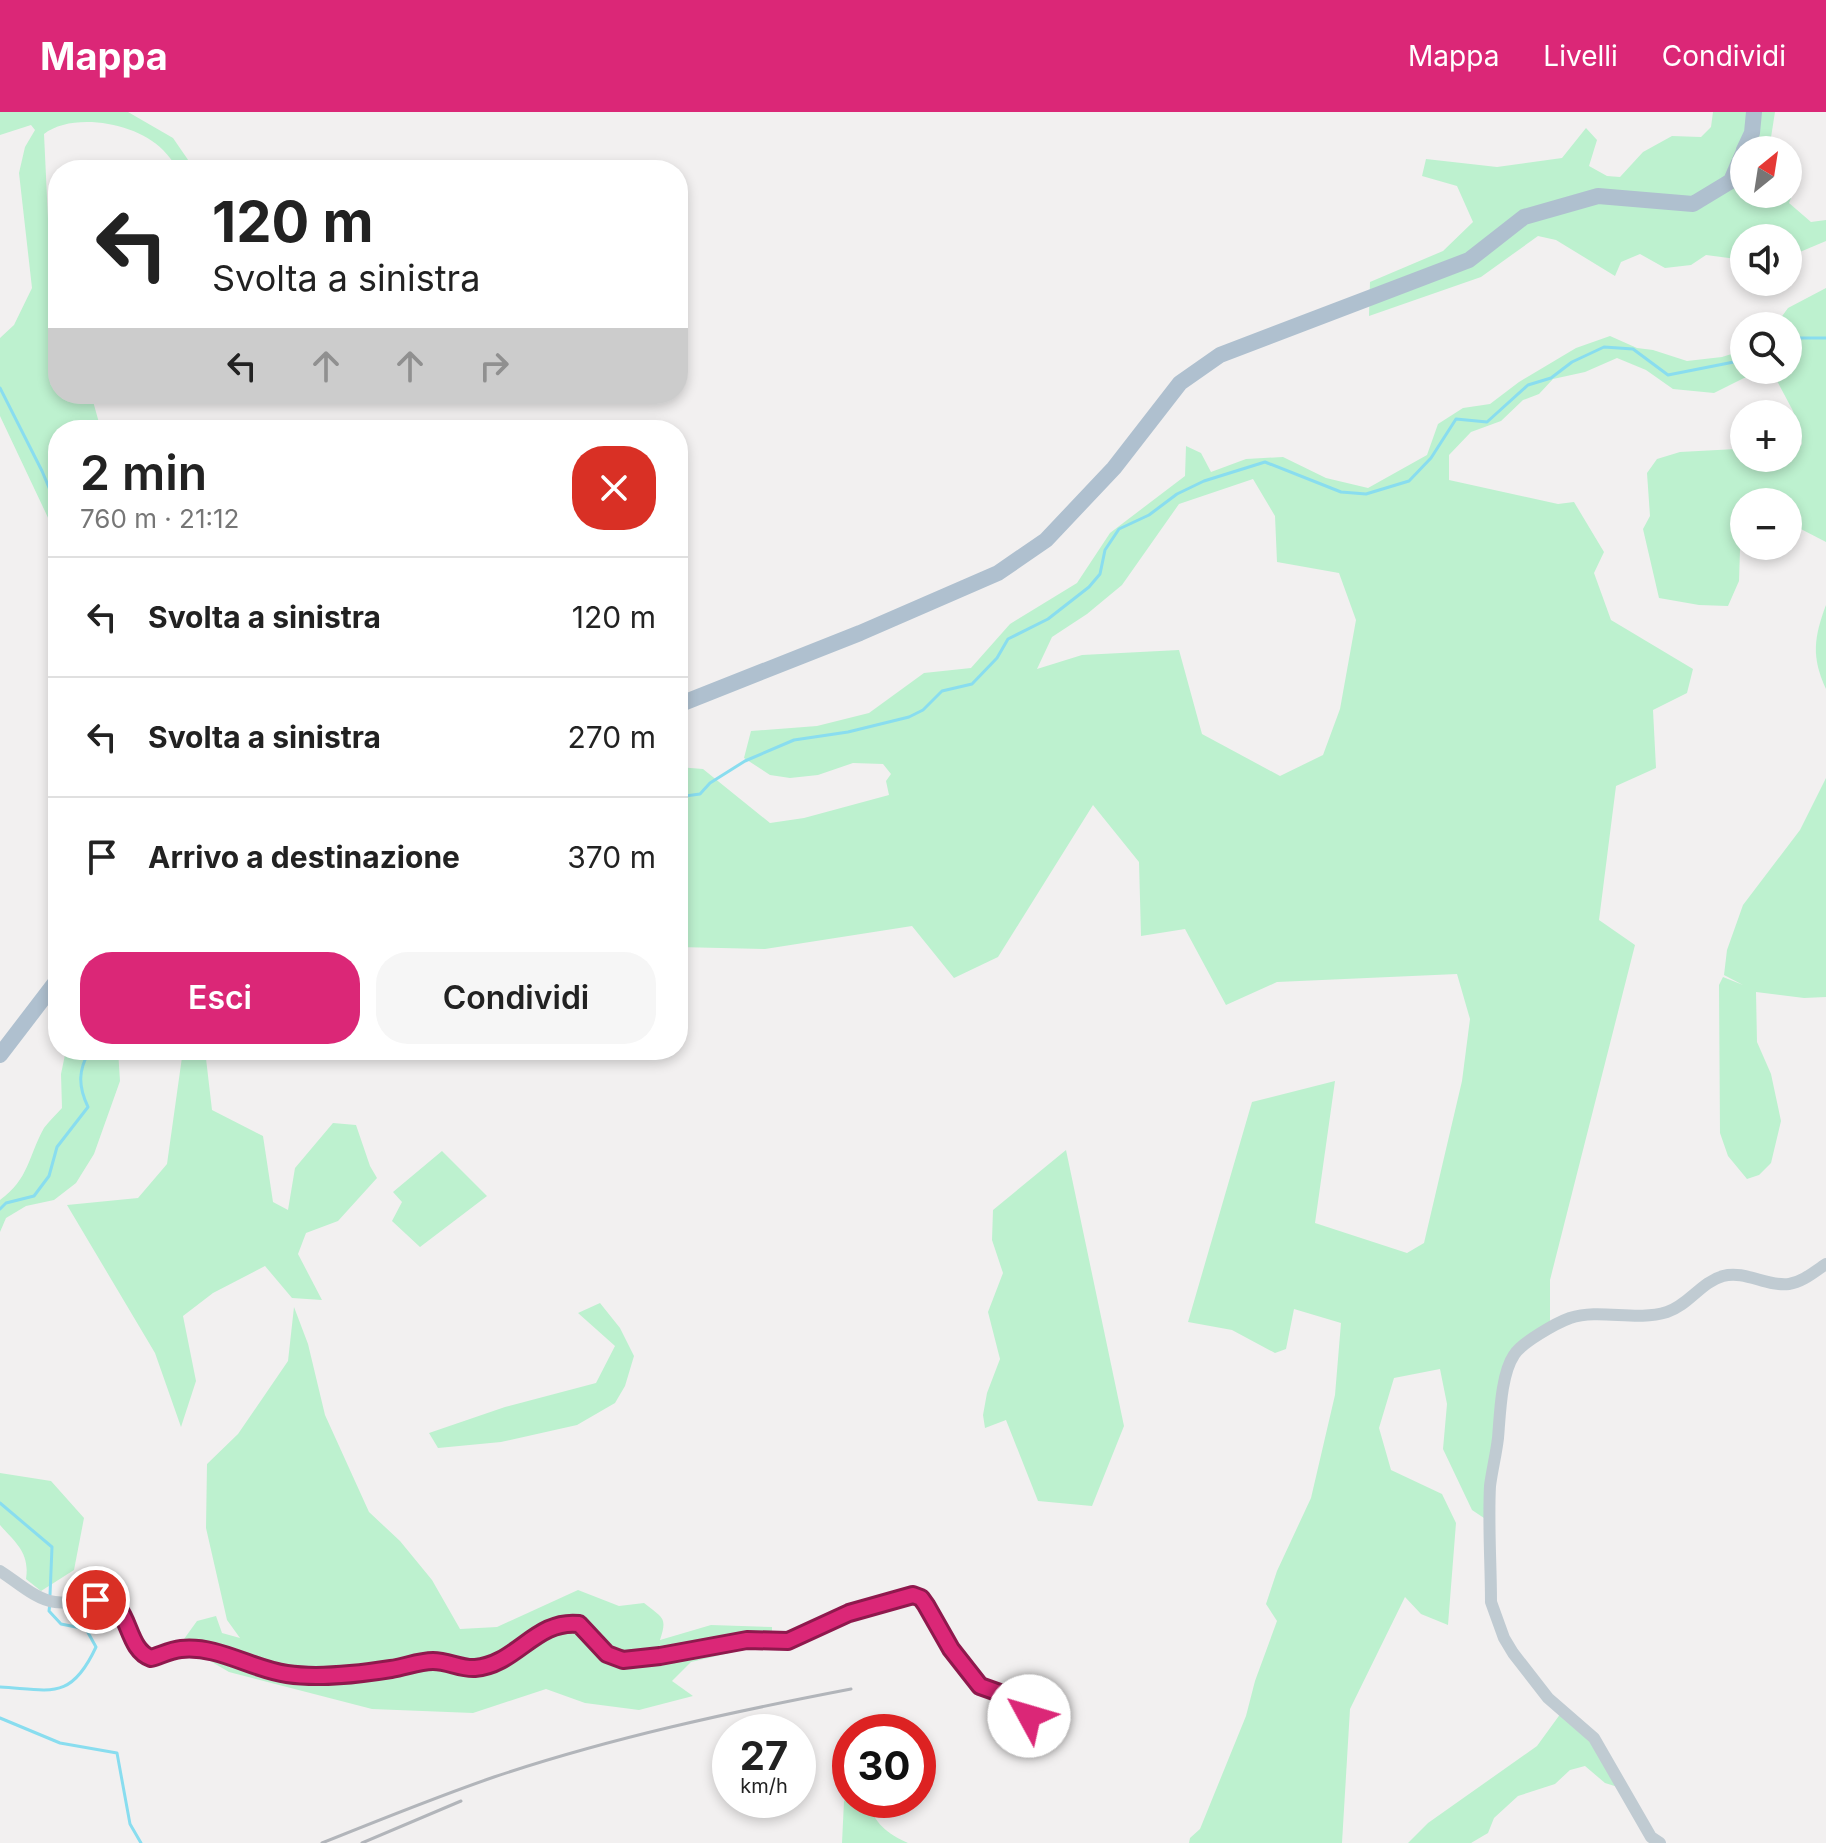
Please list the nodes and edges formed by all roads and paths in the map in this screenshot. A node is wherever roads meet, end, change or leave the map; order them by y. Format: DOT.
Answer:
graph roads {
  1 [pos="1754,112"];
  2 [pos="1751,136"];
  3 [pos="1730,182"];
  4 [pos="688,701"];
  5 [pos="48,992"];
  6 [pos="0,1055"];
  7 [pos="1826,1264"];
  8 [pos="0,1571"];
  9 [pos="1029,1716"];
  10 [pos="1660,1843"];
  1 -- 2 [label="main road"];
  3 -- 4 [label="main road"];
  5 -- 6 [label="main road"];
  7 -- 10 [label="street"];
  8 -- 9 [label="street"];
}
